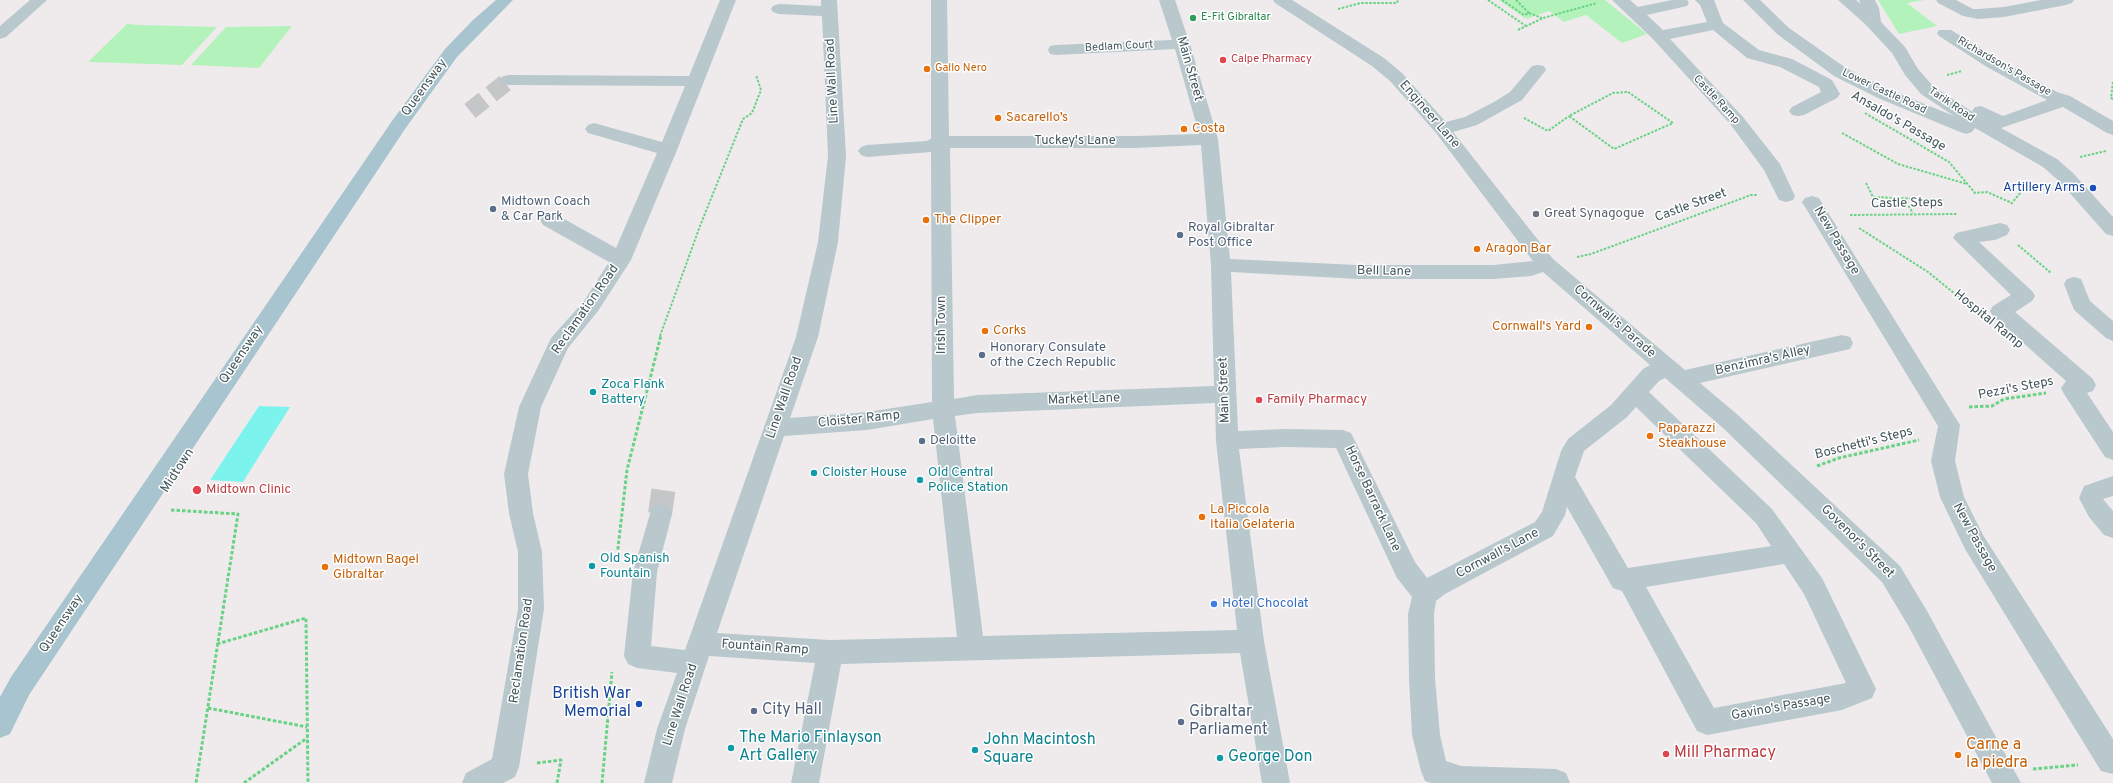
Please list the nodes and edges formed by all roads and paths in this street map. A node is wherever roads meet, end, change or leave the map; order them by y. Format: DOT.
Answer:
graph roads {
  1 [pos="39,0"];
  2 [pos="728,0"];
  3 [pos="939,0"];
  4 [pos="1167,0"];
  5 [pos="1281,0"];
  6 [pos="1398,0"];
  7 [pos="1488,0"];
  8 [pos="1502,0"];
  9 [pos="1516,0"];
  10 [pos="1620,0"];
  11 [pos="1703,0"];
  12 [pos="1751,0"];
  13 [pos="1846,0"];
  14 [pos="1867,0"];
  15 [pos="1944,0"];
  16 [pos="2066,0"];
  17 [pos="1602,2"];
  18 [pos="500,3"];
  19 [pos="1680,3"];
  20 [pos="829,5"];
  21 [pos="779,10"];
  22 [pos="1635,12"];
  23 [pos="1529,13"];
  24 [pos="1310,18"];
  25 [pos="1543,18"];
  26 [pos="1872,21"];
  27 [pos="1716,25"];
  28 [pos="1526,26"];
  29 [pos="1518,30"];
  30 [pos="1945,33"];
  31 [pos="0,34"];
  32 [pos="1659,36"];
  33 [pos="1182,44"];
  34 [pos="1056,50"];
  35 [pos="1900,52"];
  36 [pos="1538,70"];
  37 [pos="756,75"];
  38 [pos="2113,82"];
  39 [pos="508,84"];
  40 [pos="694,86"];
  41 [pos="1831,94"];
  42 [pos="2113,99"];
  43 [pos="2064,100"];
  44 [pos="1500,106"];
  45 [pos="1798,111"];
  46 [pos="1569,116"];
  47 [pos="594,129"];
  48 [pos="1442,129"];
  49 [pos="2113,129"];
  50 [pos="1842,133"];
  51 [pos="1209,139"];
  52 [pos="941,142"];
  53 [pos="2110,148"];
  54 [pos="668,150"];
  55 [pos="867,151"];
  56 [pos="2043,159"];
  57 [pos="1866,183"];
  58 [pos="1967,185"];
  59 [pos="1751,194"];
  60 [pos="1786,196"];
  61 [pos="1904,198"];
  62 [pos="1944,200"];
  63 [pos="1812,202"];
  64 [pos="2012,203"];
  65 [pos="1913,213"];
  66 [pos="1959,214"];
  67 [pos="2106,218"];
  68 [pos="550,220"];
  69 [pos="1858,227"];
  70 [pos="2113,229"];
  71 [pos="2000,230"];
  72 [pos="622,260"];
  73 [pos="1546,264"];
  74 [pos="1220,265"];
  75 [pos="2074,284"];
  76 [pos="1976,311"];
  77 [pos="2113,333"];
  78 [pos="1842,343"];
  79 [pos="1675,373"];
  80 [pos="2079,387"];
  81 [pos="1635,393"];
  82 [pos="1226,394"];
  83 [pos="1939,409"];
  84 [pos="943,411"];
  85 [pos="775,428"];
  86 [pos="1945,439"];
  87 [pos="1227,441"];
  88 [pos="2113,451"];
  89 [pos="1788,476"];
  90 [pos="1563,478"];
  91 [pos="2113,486"];
  92 [pos="165,510"];
  93 [pos="660,514"];
  94 [pos="2113,528"];
  95 [pos="618,548"];
  96 [pos="1790,553"];
  97 [pos="1629,578"];
  98 [pos="1425,595"];
  99 [pos="1251,641"];
  100 [pos="217,644"];
  101 [pos="971,648"];
  102 [pos="830,652"];
  103 [pos="698,654"];
  104 [pos="613,665"];
  105 [pos="208,708"];
  106 [pos="0,725"];
  107 [pos="307,727"];
  108 [pos="308,738"];
  109 [pos="2111,761"];
  110 [pos="505,767"];
  111 [pos="1430,777"];
  112 [pos="2004,778"];
  113 [pos="196,783"];
  114 [pos="244,783"];
  115 [pos="308,783"];
  116 [pos="476,783"];
  117 [pos="558,783"];
  118 [pos="602,783"];
  119 [pos="658,783"];
  120 [pos="805,783"];
  121 [pos="1276,783"];
  122 [pos="1556,783"];
  1 -- 31 [label="street"];
  2 -- 40 [label="street, Reclamation Road"];
  3 -- 52 [label="street, Irish Town"];
  4 -- 33 [label="street, Main Street"];
  5 -- 24 [label="street, Engineer Lane"];
  6 -- 24 [label="path"];
  7 -- 28 [label="path"];
  8 -- 23 [label="path"];
  9 -- 23 [label="path"];
  10 -- 22 [label="street, Castle Ramp"];
  11 -- 27 [label="street"];
  12 -- 56 [label="street, Lower Castle Road"];
  13 -- 26 [label="street, Tarik Road"];
  14 -- 26 [label="street"];
  15 -- 16 [label="street"];
  17 -- 25 [label="path"];
  18 -- 106 [label="main road, Queensway"];
  19 -- 22 [label="street"];
  20 -- 21 [label="street"];
  20 -- 85 [label="street, Line Wall Road"];
  22 -- 32 [label="street, Castle Ramp"];
  23 -- 25 [label="path"];
  24 -- 48 [label="street, Engineer Lane"];
  25 -- 28 [label="path"];
  26 -- 35 [label="street, Tarik Road"];
  27 -- 32 [label="street"];
  27 -- 41 [label="street"];
  28 -- 29 [label="path"];
  30 -- 43 [label="street, Richardson's Passage"];
  32 -- 60 [label="street, Castle Ramp"];
  33 -- 34 [label="street, Bedlam Court"];
  33 -- 51 [label="street, Main Street"];
  35 -- 43 [label="street, Richardson's Passage"];
  35 -- 56 [label="street, Tarik Road"];
  36 -- 44 [label="street"];
  37 -- 95 [label="path"];
  38 -- 42 [label="path"];
  39 -- 40 [label="street"];
  40 -- 54 [label="street, Reclamation Road"];
  41 -- 45 [label="street"];
  41 -- 58 [label="path, Ansaldo's Passage"];
  43 -- 49 [label="street, Richardson's Passage"];
  44 -- 46 [label="path"];
  44 -- 48 [label="street"];
  46 -- 46 [label="path"];
  47 -- 54 [label="street"];
  48 -- 73 [label="street, Engineer Lane"];
  50 -- 58 [label="path"];
  51 -- 52 [label="street, Tuckey's Lane"];
  51 -- 74 [label="street, Main Street"];
  52 -- 55 [label="street, Tuckey's Lane"];
  52 -- 84 [label="street, Irish Town"];
  53 -- 56 [label="path"];
  54 -- 72 [label="street, Reclamation Road"];
  56 -- 64 [label="path"];
  56 -- 67 [label="street"];
  57 -- 61 [label="path"];
  58 -- 64 [label="path, Ansaldo's Passage"];
  59 -- 73 [label="path, Castle Street"];
  61 -- 62 [label="path"];
  61 -- 65 [label="path"];
  63 -- 65 [label="path, Castle Steps"];
  63 -- 83 [label="street, New Passage"];
  64 -- 71 [label="path"];
  65 -- 66 [label="path, Castle Steps"];
  67 -- 70 [label="street"];
  68 -- 72 [label="street"];
  69 -- 76 [label="path, Hospital Ramp"];
  71 -- 75 [label="path"];
  71 -- 80 [label="street"];
  72 -- 110 [label="street, Reclamation Road"];
  73 -- 74 [label="street, Bell Lane"];
  73 -- 79 [label="street, Cornwall's Parade"];
  74 -- 82 [label="street, Main Street"];
  75 -- 77 [label="street"];
  78 -- 79 [label="street, Benzimra's Alley"];
  79 -- 81 [label="street, Cornwall's Lane"];
  79 -- 89 [label="street, Govenor's Street"];
  80 -- 83 [label="path, Pezzi's Steps"];
  80 -- 88 [label="street"];
  81 -- 90 [label="street, Cornwall's Lane"];
  81 -- 96 [label="street, Gavino's Passage"];
  82 -- 84 [label="street, Market Lane"];
  82 -- 87 [label="street, Main Street"];
  83 -- 86 [label="street, New Passage"];
  84 -- 85 [label="street, Cloister Ramp"];
  84 -- 101 [label="street, Irish Town"];
  85 -- 103 [label="street, Line Wall Road"];
  86 -- 89 [label="path, Boschetti's Steps"];
  86 -- 109 [label="street, New Passage"];
  87 -- 98 [label="street, Horse Barrack Lane"];
  87 -- 99 [label="street, Main Street"];
  89 -- 112 [label="street, Govenor's Street"];
  90 -- 97 [label="street, Gavino's Passage"];
  90 -- 98 [label="street, Cornwall's Lane"];
  91 -- 94 [label="street"];
  92 -- 100 [label="path, Midtown"];
  93 -- 103 [label="street, Fountain Ramp"];
  96 -- 97 [label="street"];
  96 -- 97 [label="street, Gavino's Passage"];
  98 -- 111 [label="street"];
  99 -- 101 [label="street"];
  99 -- 121 [label="street, Main Street"];
  100 -- 105 [label="path, Midtown"];
  100 -- 107 [label="path"];
  101 -- 102 [label="street"];
  102 -- 103 [label="street, Fountain Ramp"];
  102 -- 120 [label="street"];
  103 -- 119 [label="street, Line Wall Road"];
  104 -- 118 [label="path"];
  105 -- 107 [label="path"];
  105 -- 113 [label="path, Midtown"];
  107 -- 108 [label="path"];
  108 -- 114 [label="path"];
  108 -- 115 [label="path"];
  109 -- 112 [label="path"];
  110 -- 116 [label="street"];
  110 -- 117 [label="path"];
  111 -- 122 [label="street"];
}
